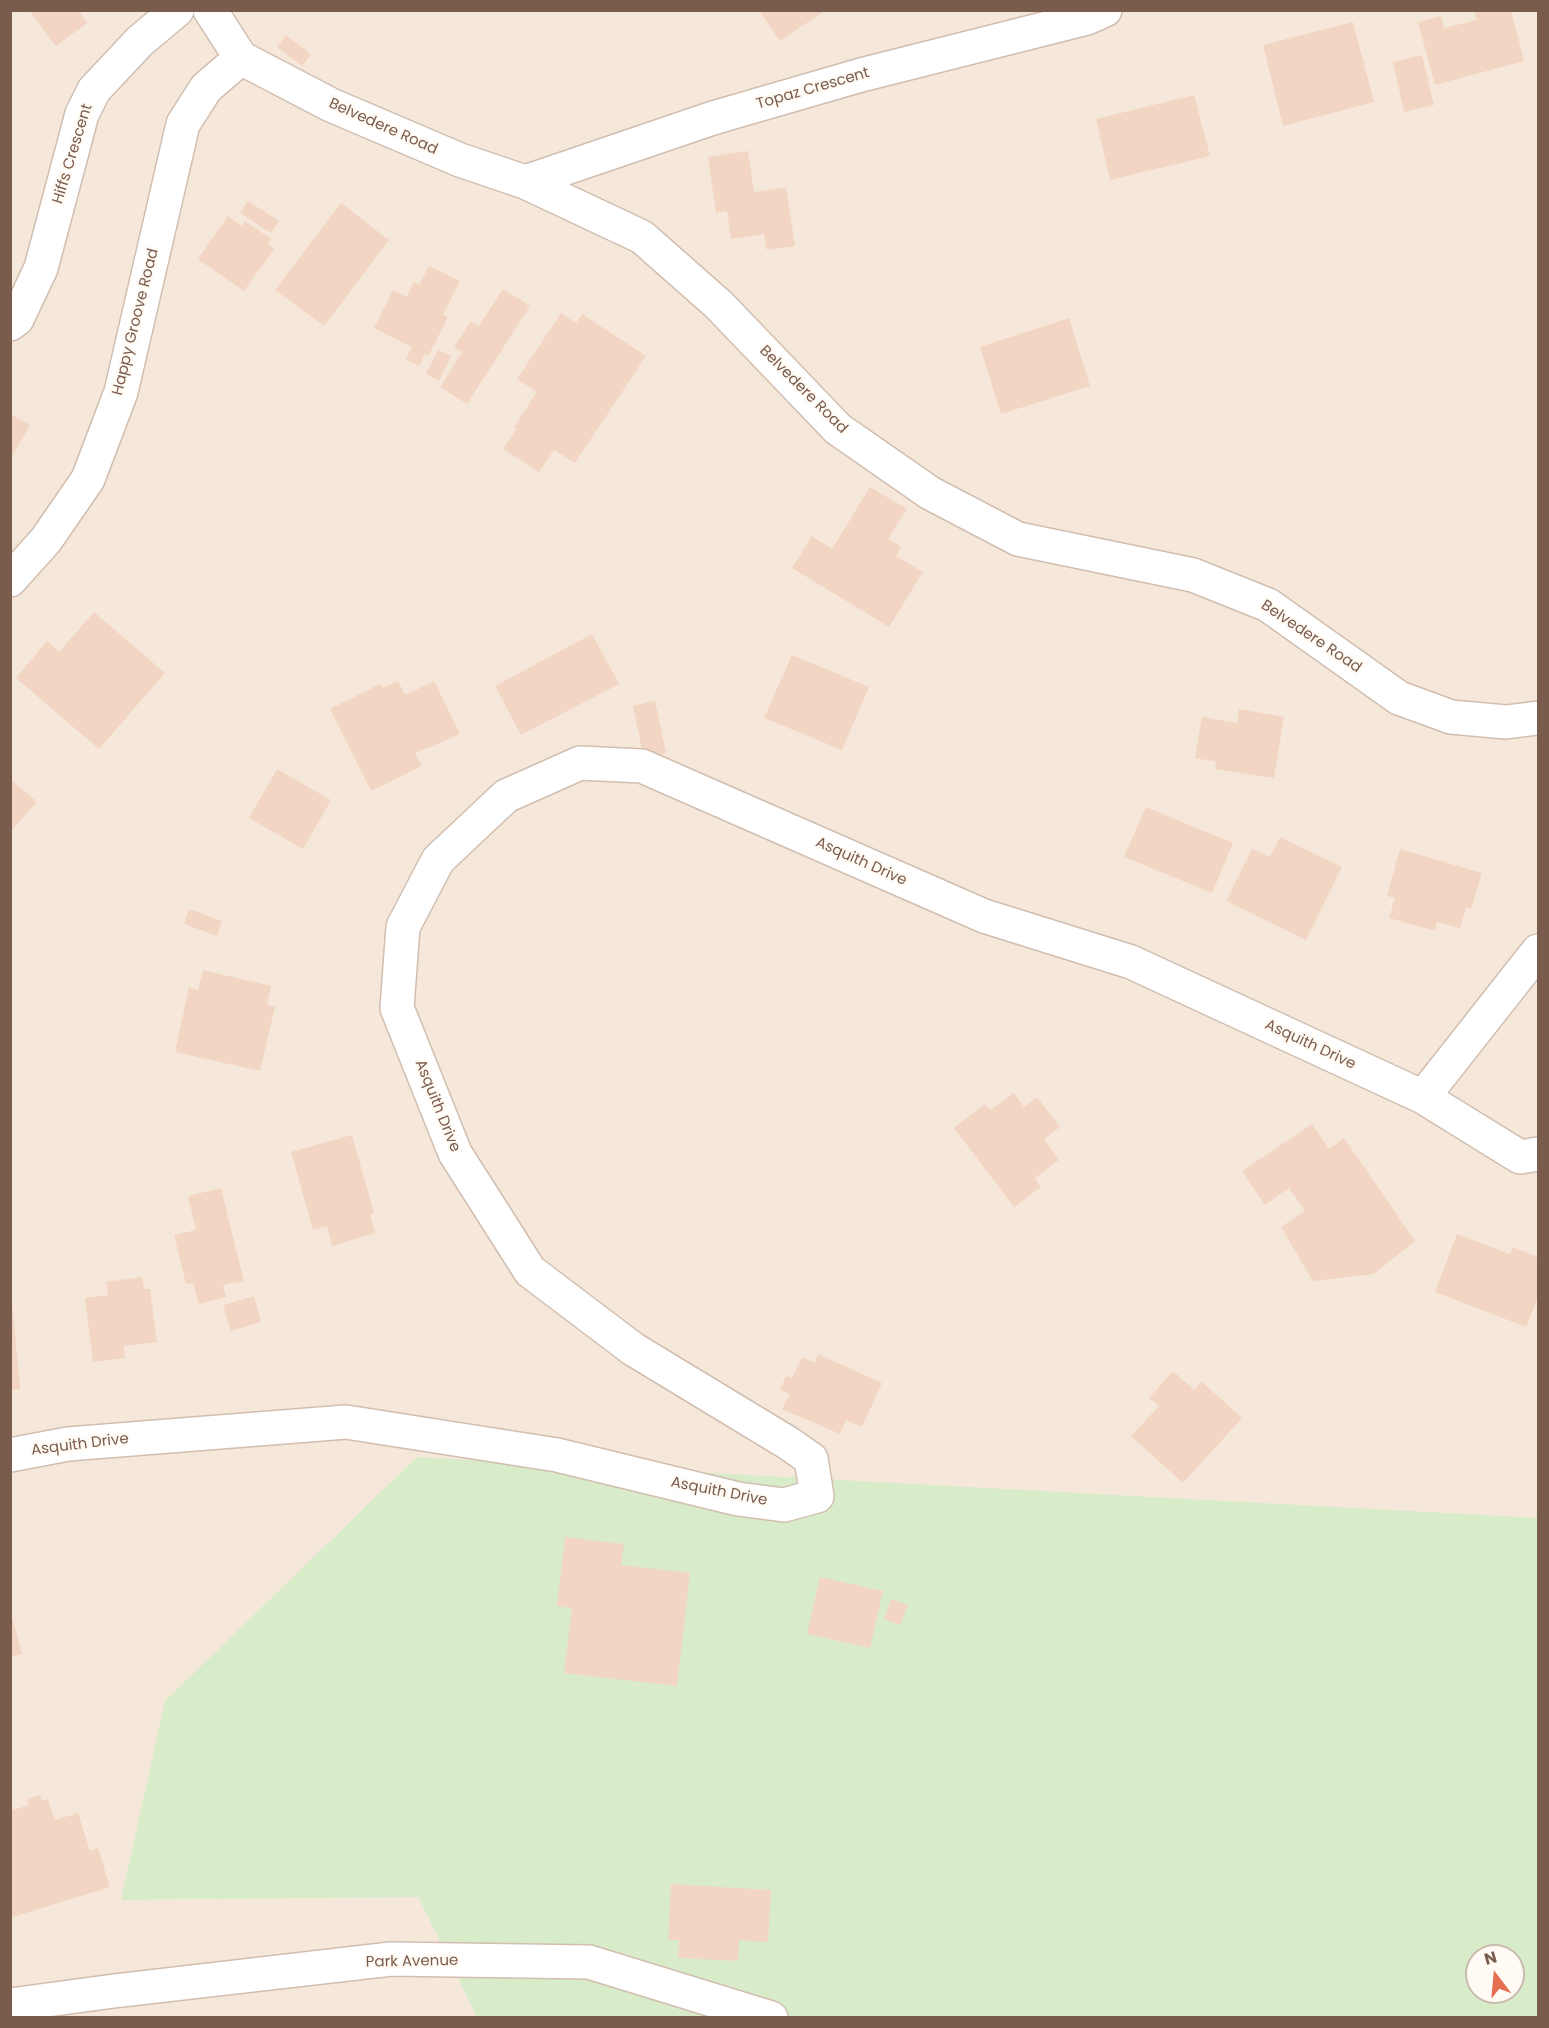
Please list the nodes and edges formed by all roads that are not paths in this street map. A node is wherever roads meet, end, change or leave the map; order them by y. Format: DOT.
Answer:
graph roads {
  1 [pos="177,10"];
  2 [pos="210,10"];
  3 [pos="1089,13"];
  4 [pos="241,58"];
  5 [pos="525,182"];
  6 [pos="10,324"];
  7 [pos="10,580"];
  8 [pos="1539,718"];
  9 [pos="1539,951"];
  10 [pos="1423,1096"];
  11 [pos="1539,1154"];
  12 [pos="10,1455"];
  13 [pos="10,2005"];
  14 [pos="771,2018"];
  1 -- 6 [label="street, Hiffs Crescent"];
  2 -- 4 [label="street, Belvedere Road"];
  3 -- 5 [label="street, Topaz Crescent"];
  4 -- 5 [label="street, Belvedere Road"];
  4 -- 7 [label="street, Happy Groove Road"];
  5 -- 8 [label="street, Belvedere Road"];
  9 -- 10 [label="street"];
  10 -- 11 [label="street"];
  10 -- 12 [label="street, Asquith Drive"];
  13 -- 14 [label="street, Park Avenue"];
}
